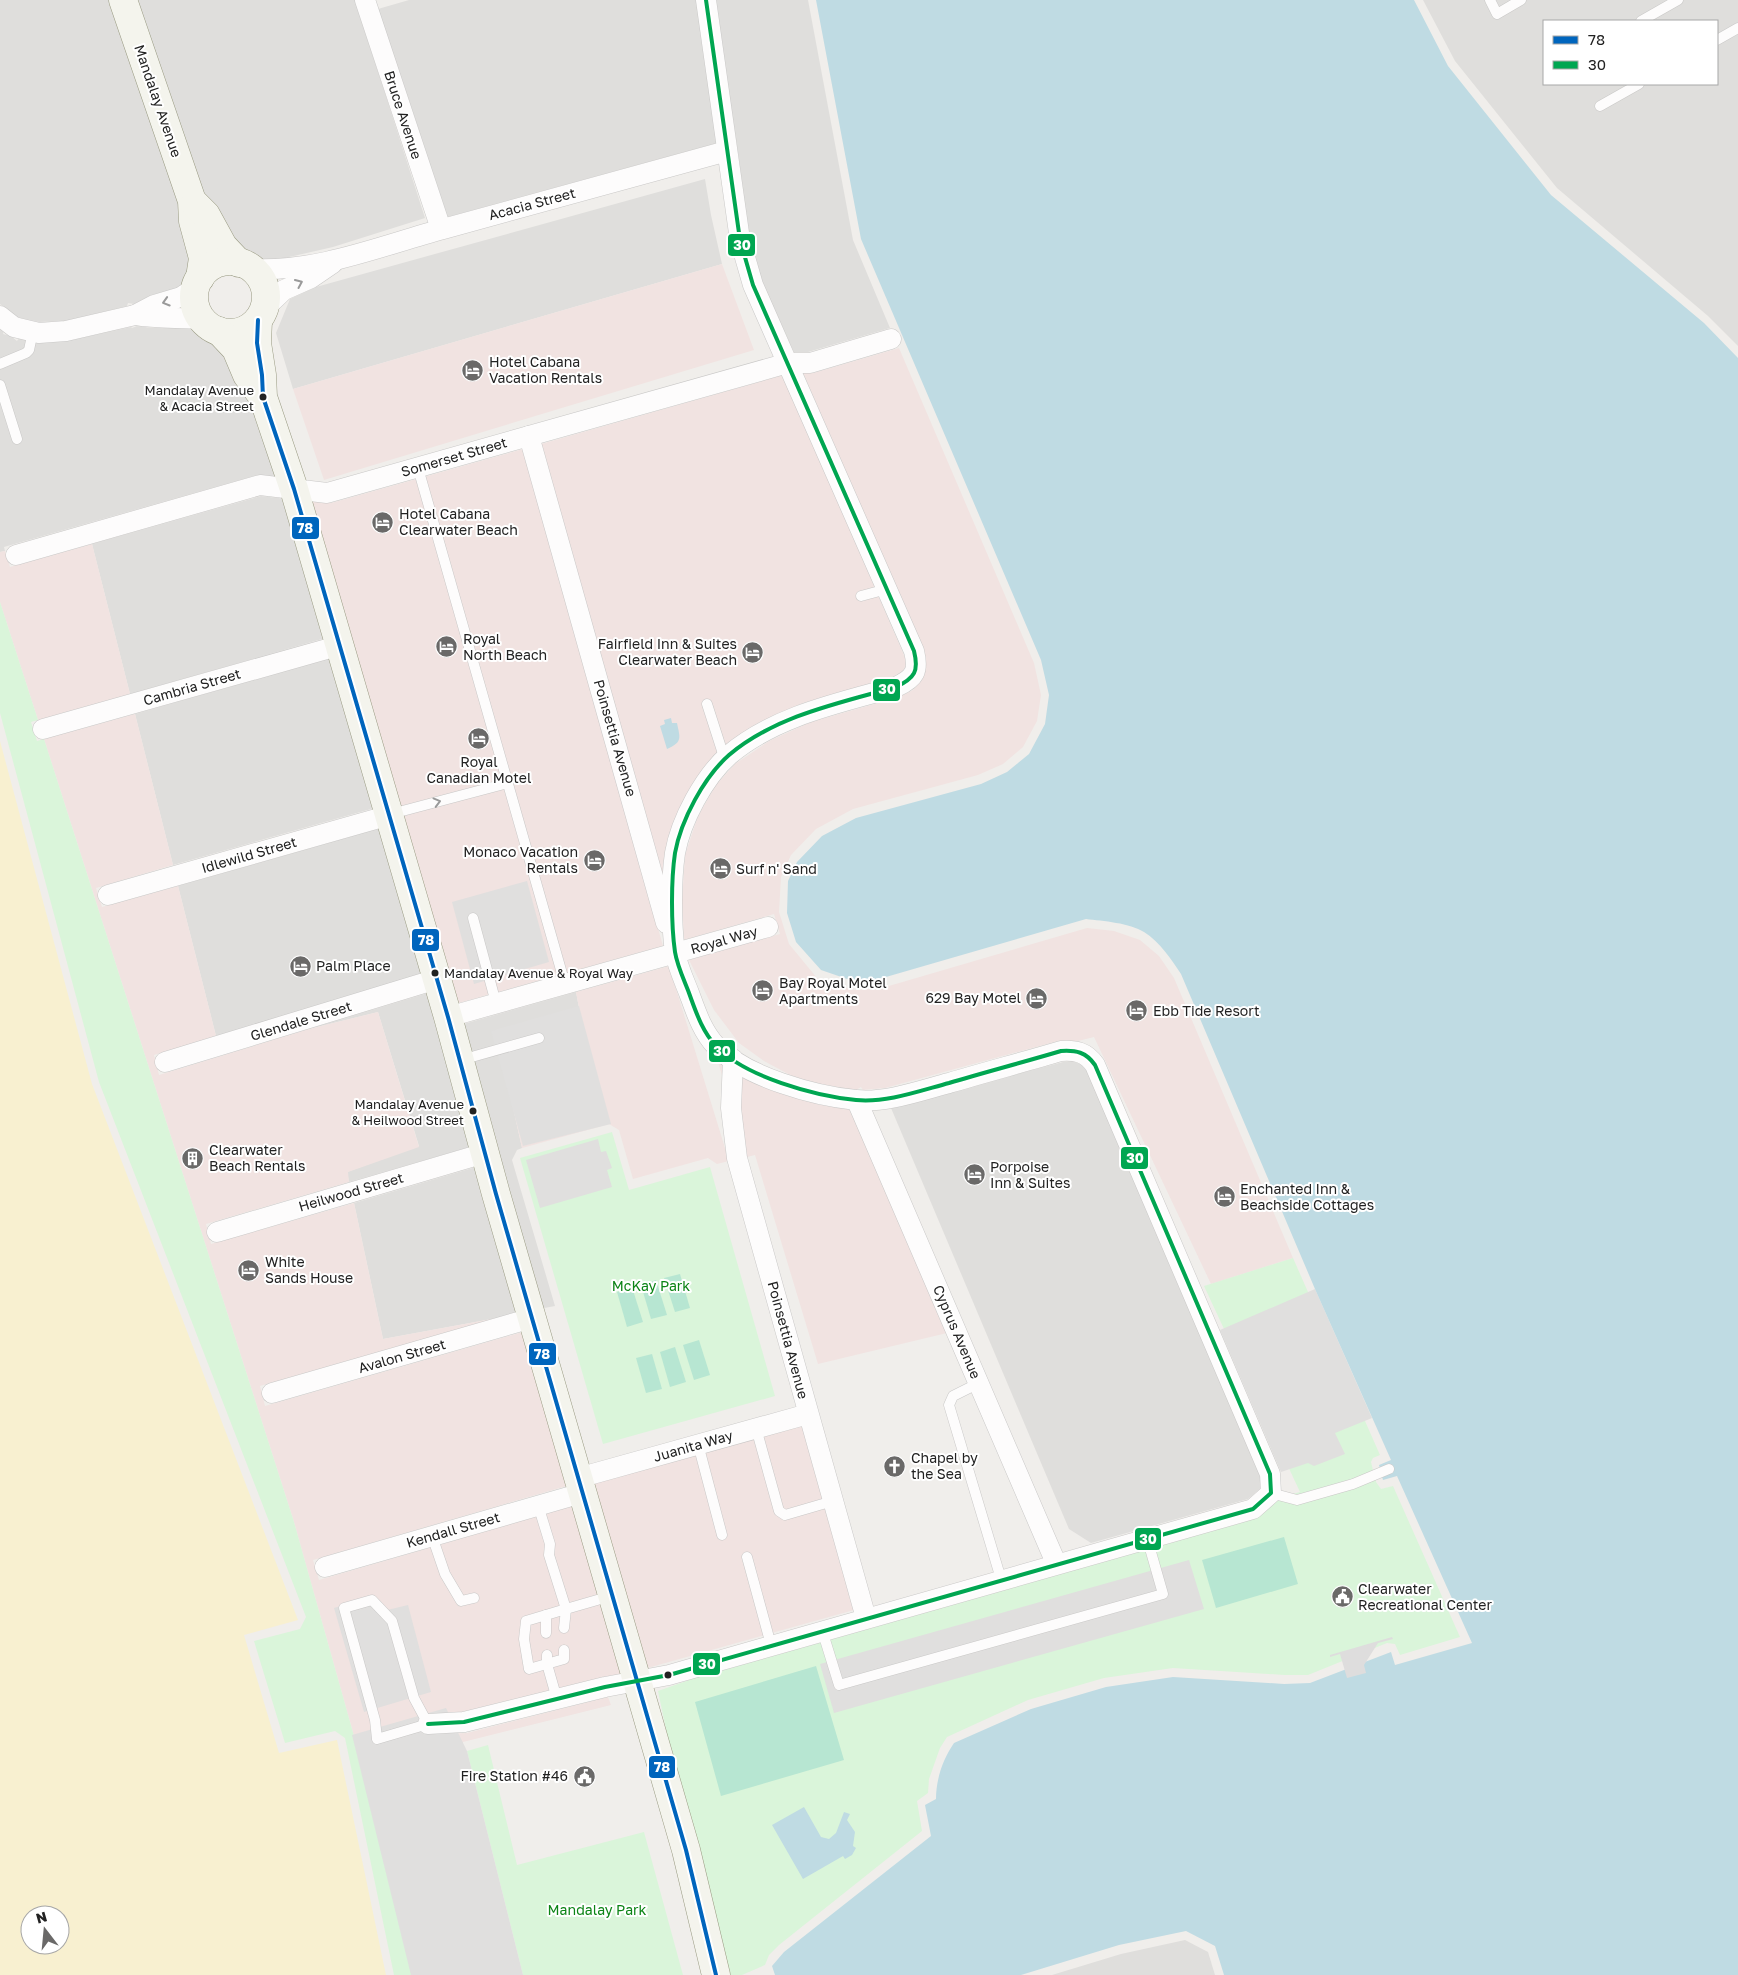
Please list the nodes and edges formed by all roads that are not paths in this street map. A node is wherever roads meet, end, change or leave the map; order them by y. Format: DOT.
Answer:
graph roads {
  1 [pos="123,0"];
  2 [pos="706,0"];
  3 [pos="1490,0"];
  4 [pos="1521,0"];
  5 [pos="1678,0"];
  6 [pos="368,1"];
  7 [pos="1643,20"];
  8 [pos="1738,28"];
  9 [pos="1718,39"];
  10 [pos="1637,85"];
  11 [pos="1600,106"];
  12 [pos="727,151"];
  13 [pos="192,202"];
  14 [pos="441,229"];
  15 [pos="337,261"];
  16 [pos="245,266"];
  17 [pos="198,283"];
  18 [pos="135,315"];
  19 [pos="261,315"];
  20 [pos="16,325"];
  21 [pos="210,325"];
  22 [pos="891,339"];
  23 [pos="788,363"];
  24 [pos="0,364"];
  25 [pos="0,385"];
  26 [pos="263,397"];
  27 [pos="529,436"];
  28 [pos="17,439"];
  29 [pos="418,468"];
  30 [pos="294,489"];
  31 [pos="16,555"];
  32 [pos="887,588"];
  33 [pos="861,596"];
  34 [pos="340,644"];
  35 [pos="707,704"];
  36 [pos="43,729"];
  37 [pos="725,760"];
  38 [pos="508,783"];
  39 [pos="390,815"];
  40 [pos="108,895"];
  41 [pos="473,918"];
  42 [pos="768,927"];
  43 [pos="675,953"];
  44 [pos="437,979"];
  45 [pos="565,984"];
  46 [pos="496,1004"];
  47 [pos="448,1017"];
  48 [pos="539,1038"];
  49 [pos="733,1059"];
  50 [pos="460,1060"];
  51 [pos="165,1062"];
  52 [pos="857,1100"];
  53 [pos="485,1153"];
  54 [pos="217,1232"];
  55 [pos="532,1318"];
  56 [pos="979,1383"];
  57 [pos="272,1393"];
  58 [pos="808,1414"];
  59 [pos="756,1428"];
  60 [pos="698,1444"];
  61 [pos="1389,1469"];
  62 [pos="580,1485"];
  63 [pos="1271,1493"];
  64 [pos="833,1501"];
  65 [pos="538,1506"];
  66 [pos="722,1535"];
  67 [pos="432,1536"];
  68 [pos="1147,1538"];
  69 [pos="747,1557"];
  70 [pos="1056,1563"];
  71 [pos="325,1567"];
  72 [pos="1001,1579"];
  73 [pos="612,1596"];
  74 [pos="474,1598"];
  75 [pos="566,1609"];
  76 [pos="546,1615"];
  77 [pos="866,1618"];
  78 [pos="564,1628"];
  79 [pos="822,1630"];
  80 [pos="546,1633"];
  81 [pos="771,1645"];
  82 [pos="564,1650"];
  83 [pos="547,1660"];
  84 [pos="637,1682"];
  85 [pos="557,1699"];
  86 [pos="428,1724"];
  87 [pos="716,1975"];
  1 -- 13 [label="street, Mandalay Avenue"];
  2 -- 12 [label="street"];
  3 -- 4 [label="lane"];
  5 -- 7 [label="lane"];
  6 -- 14 [label="street, Bruce Avenue"];
  8 -- 9 [label="lane"];
  10 -- 11 [label="lane"];
  12 -- 14 [label="street, Acacia Street"];
  12 -- 23 [label="street"];
  13 -- 16 [label="street, Mandalay Avenue"];
  13 -- 17 [label="street, Mandalay Avenue"];
  14 -- 15 [label="street, Acacia Street"];
  15 -- 16 [label="street, Acacia Street"];
  19 -- 15 [label="street, Acacia Street, one-way"];
  16 -- 17 [label="street"];
  16 -- 19 [label="street"];
  17 -- 18 [label="street, one-way"];
  17 -- 21 [label="street"];
  18 -- 20 [label="street"];
  18 -- 21 [label="street"];
  19 -- 21 [label="street"];
  19 -- 26 [label="street"];
  20 -- 24 [label="lane"];
  21 -- 26 [label="street"];
  22 -- 23 [label="street, Somerset Street"];
  23 -- 27 [label="street, Somerset Street"];
  23 -- 32 [label="street"];
  25 -- 28 [label="lane"];
  26 -- 30 [label="street"];
  27 -- 29 [label="street, Somerset Street"];
  27 -- 43 [label="street, Poinsettia Avenue"];
  29 -- 30 [label="street, Somerset Street"];
  29 -- 38 [label="lane"];
  30 -- 31 [label="street, Somerset Street"];
  30 -- 34 [label="street"];
  32 -- 33 [label="lane"];
  32 -- 37 [label="street"];
  34 -- 36 [label="street, Cambria Street"];
  34 -- 39 [label="street"];
  35 -- 37 [label="lane"];
  37 -- 43 [label="street"];
  39 -- 38 [label="lane, one-way"];
  38 -- 45 [label="lane"];
  39 -- 40 [label="street, Idlewild Street"];
  39 -- 44 [label="street"];
  41 -- 46 [label="lane"];
  42 -- 43 [label="street, Royal Way"];
  43 -- 45 [label="street, Royal Way"];
  43 -- 49 [label="street"];
  44 -- 47 [label="street"];
  44 -- 51 [label="street, Glendale Street"];
  45 -- 46 [label="street, Royal Way"];
  46 -- 47 [label="street, Royal Way"];
  47 -- 50 [label="street"];
  48 -- 50 [label="lane"];
  49 -- 52 [label="street"];
  49 -- 58 [label="street, Poinsettia Avenue"];
  50 -- 53 [label="street"];
  52 -- 56 [label="street, Cyprus Avenue"];
  52 -- 63 [label="street"];
  53 -- 54 [label="street, Heilwood Street"];
  53 -- 55 [label="street"];
  55 -- 57 [label="street, Avalon Street"];
  55 -- 62 [label="street"];
  56 -- 70 [label="street, Cyprus Avenue"];
  56 -- 72 [label="lane"];
  58 -- 59 [label="street, Juanita Way"];
  58 -- 64 [label="street, Poinsettia Avenue"];
  59 -- 60 [label="street, Juanita Way"];
  59 -- 64 [label="lane"];
  60 -- 62 [label="street, Juanita Way"];
  60 -- 66 [label="lane"];
  61 -- 63 [label="lane"];
  62 -- 65 [label="street, Kendall Street"];
  62 -- 73 [label="street"];
  63 -- 68 [label="street"];
  64 -- 77 [label="street, Poinsettia Avenue"];
  65 -- 67 [label="street, Kendall Street"];
  65 -- 75 [label="lane"];
  67 -- 71 [label="street, Kendall Street"];
  67 -- 74 [label="lane"];
  68 -- 70 [label="street"];
  68 -- 79 [label="lane"];
  69 -- 81 [label="lane"];
  70 -- 72 [label="street"];
  72 -- 77 [label="street"];
  73 -- 75 [label="lane"];
  73 -- 84 [label="street"];
  75 -- 76 [label="lane"];
  75 -- 78 [label="lane"];
  76 -- 80 [label="lane"];
  76 -- 83 [label="lane"];
  77 -- 79 [label="street"];
  79 -- 81 [label="street"];
  81 -- 84 [label="street"];
  82 -- 83 [label="lane"];
  83 -- 85 [label="lane"];
  84 -- 85 [label="street"];
  84 -- 87 [label="street"];
  85 -- 86 [label="street"];
  86 -- 86 [label="lane"];
}
